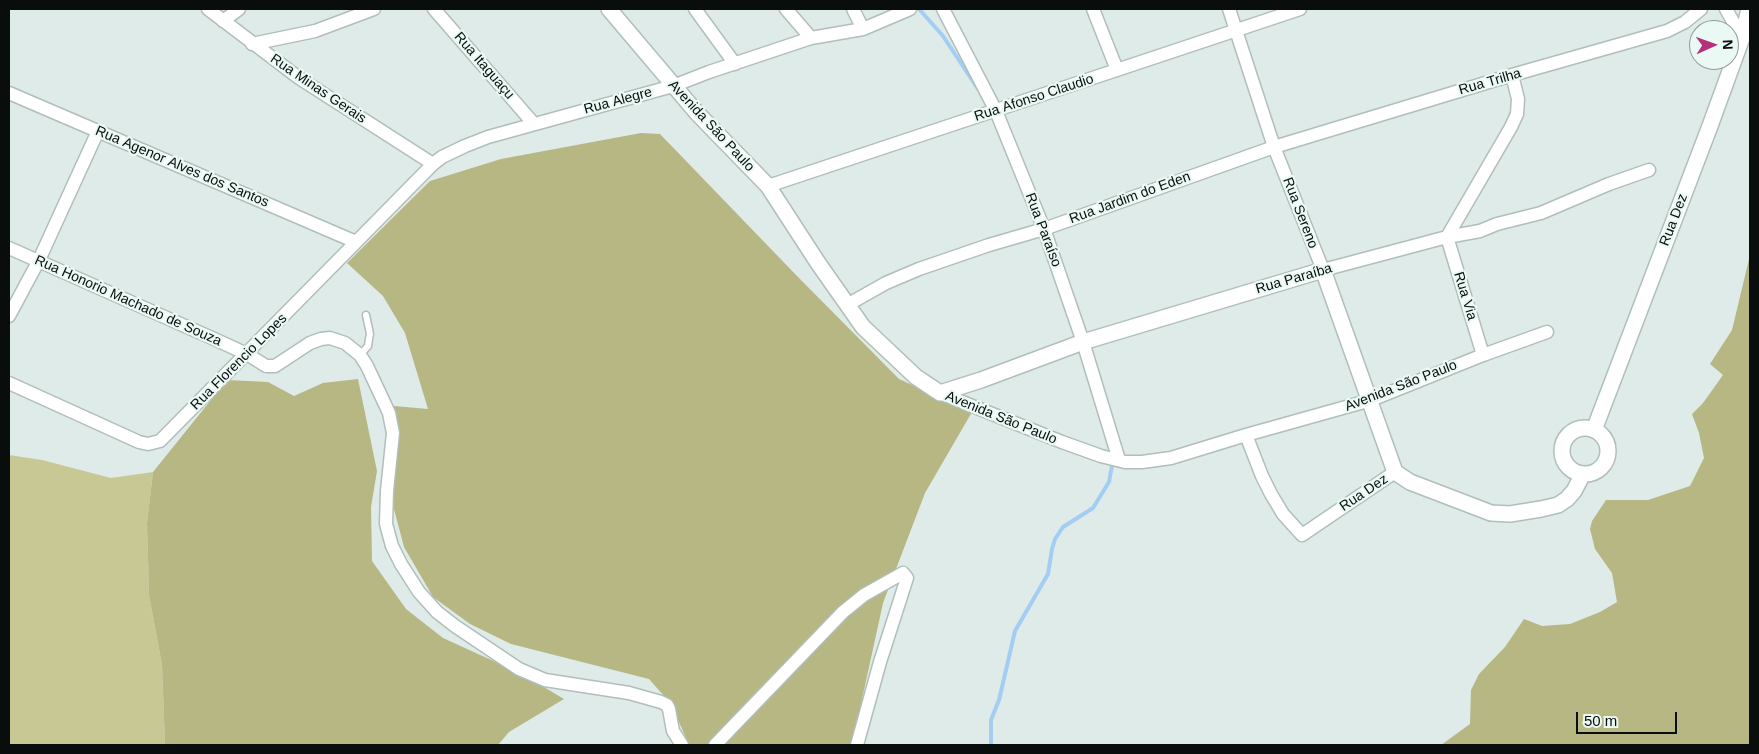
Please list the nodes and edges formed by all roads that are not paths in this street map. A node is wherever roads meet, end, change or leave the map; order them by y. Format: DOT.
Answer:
graph roads {
  1 [pos="208,9"];
  2 [pos="239,9"];
  3 [pos="374,9"];
  4 [pos="434,9"];
  5 [pos="609,9"];
  6 [pos="695,9"];
  7 [pos="786,9"];
  8 [pos="854,9"];
  9 [pos="910,9"];
  10 [pos="943,9"];
  11 [pos="1093,9"];
  12 [pos="1229,9"];
  13 [pos="1300,9"];
  14 [pos="1701,9"];
  15 [pos="1726,9"];
  16 [pos="1749,9"];
  17 [pos="223,21"];
  18 [pos="863,29"];
  19 [pos="1236,31"];
  20 [pos="811,38"];
  21 [pos="1742,38"];
  22 [pos="252,44"];
  23 [pos="735,64"];
  24 [pos="1117,70"];
  25 [pos="1512,75"];
  26 [pos="673,86"];
  27 [pos="9,93"];
  28 [pos="996,111"];
  29 [pos="534,124"];
  30 [pos="98,131"];
  31 [pos="1274,147"];
  32 [pos="433,164"];
  33 [pos="1649,170"];
  34 [pos="768,186"];
  35 [pos="1044,229"];
  36 [pos="1447,238"];
  37 [pos="356,242"];
  38 [pos="9,248"];
  39 [pos="38,260"];
  40 [pos="1323,270"];
  41 [pos="846,305"];
  42 [pos="366,315"];
  43 [pos="9,316"];
  44 [pos="1547,332"];
  45 [pos="1083,342"];
  46 [pos="247,354"];
  47 [pos="1482,355"];
  48 [pos="360,356"];
  49 [pos="9,383"];
  50 [pos="940,393"];
  51 [pos="1370,400"];
  52 [pos="1594,430"];
  53 [pos="1246,435"];
  54 [pos="1119,460"];
  55 [pos="1395,472"];
  56 [pos="1583,474"];
  57 [pos="682,745"];
  58 [pos="715,745"];
  59 [pos="858,745"];
  1 -- 17 [label="street, Rua Minas Gerais"];
  2 -- 17 [label="street"];
  3 -- 22 [label="street"];
  4 -- 29 [label="street, Rua Itaguaçu"];
  5 -- 26 [label="street, Avenida São Paulo"];
  6 -- 23 [label="street"];
  7 -- 20 [label="street"];
  8 -- 18 [label="street"];
  9 -- 18 [label="street, Rua Alegre"];
  10 -- 28 [label="street, Rua Paraíso"];
  11 -- 24 [label="street"];
  12 -- 19 [label="street, Rua Sereno"];
  13 -- 19 [label="street, Rua Afonso Claudio"];
  14 -- 25 [label="street, Rua Trilha"];
  15 -- 21 [label="street"];
  16 -- 21 [label="street, Rua Dez"];
  17 -- 22 [label="street, Rua Minas Gerais"];
  18 -- 20 [label="street, Rua Alegre"];
  19 -- 24 [label="street, Rua Afonso Claudio"];
  19 -- 31 [label="street, Rua Sereno"];
  20 -- 23 [label="street, Rua Alegre"];
  21 -- 52 [label="street, Rua Dez"];
  22 -- 32 [label="street, Rua Minas Gerais"];
  23 -- 26 [label="street, Rua Alegre"];
  24 -- 28 [label="street, Rua Afonso Claudio"];
  25 -- 31 [label="street, Rua Trilha"];
  25 -- 36 [label="street"];
  26 -- 29 [label="street, Rua Alegre"];
  26 -- 34 [label="street, Avenida São Paulo"];
  27 -- 30 [label="street, Rua Agenor Alves dos Santos"];
  28 -- 34 [label="street, Rua Afonso Claudio"];
  28 -- 35 [label="street, Rua Paraíso"];
  29 -- 32 [label="street, Rua Alegre"];
  30 -- 37 [label="street, Rua Agenor Alves dos Santos"];
  30 -- 39 [label="street"];
  31 -- 35 [label="street, Rua Jardim do Eden"];
  31 -- 40 [label="street, Rua Sereno"];
  32 -- 37 [label="street, Rua Florencio Lopes"];
  33 -- 36 [label="street, Rua Paraíba"];
  34 -- 41 [label="street, Avenida São Paulo"];
  35 -- 41 [label="street, Rua Jardim do Eden"];
  35 -- 45 [label="street, Rua Paraíso"];
  36 -- 40 [label="street, Rua Paraíba"];
  36 -- 47 [label="street, Rua Via"];
  37 -- 46 [label="street, Rua Florencio Lopes"];
  38 -- 39 [label="street, Rua Honorio Machado de Souza"];
  39 -- 43 [label="street"];
  39 -- 46 [label="street, Rua Honorio Machado de Souza"];
  40 -- 45 [label="street, Rua Paraíba"];
  40 -- 51 [label="street, Rua Sereno"];
  41 -- 50 [label="street, Avenida São Paulo"];
  42 -- 48 [label="lane"];
  44 -- 47 [label="street, Avenida São Paulo"];
  45 -- 50 [label="street, Rua Paraíba"];
  45 -- 54 [label="street, Rua Paraíso"];
  46 -- 48 [label="street, Rua Honorio Machado de Souza"];
  46 -- 49 [label="street, Rua Florencio Lopes"];
  47 -- 51 [label="street, Avenida São Paulo"];
  48 -- 57 [label="street"];
  50 -- 54 [label="street, Avenida São Paulo"];
  51 -- 53 [label="street, Avenida São Paulo"];
  51 -- 55 [label="street, Rua Sereno"];
  52 -- 56 [label="street"];
  52 -- 56 [label="street"];
  53 -- 54 [label="street, Avenida São Paulo"];
  53 -- 55 [label="street, Rua Dez"];
  55 -- 56 [label="street, Rua Dez"];
  58 -- 59 [label="street"];
}
